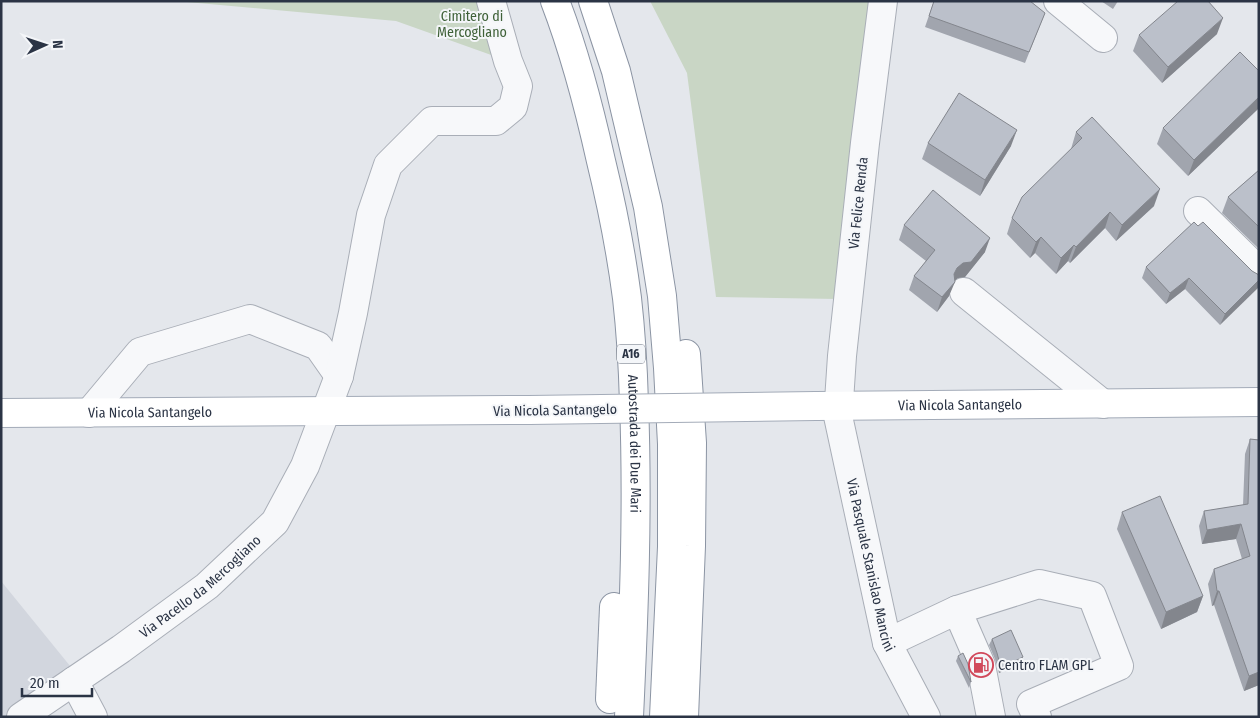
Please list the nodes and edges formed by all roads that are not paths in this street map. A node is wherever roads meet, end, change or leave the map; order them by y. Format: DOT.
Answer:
graph roads {
  1 [pos="491,1"];
  2 [pos="555,1"];
  3 [pos="593,1"];
  4 [pos="883,1"];
  5 [pos="1058,1"];
  6 [pos="1103,38"];
  7 [pos="616,71"];
  8 [pos="1198,211"];
  9 [pos="1257,266"];
  10 [pos="964,292"];
  11 [pos="627,298"];
  12 [pos="339,376"];
  13 [pos="1259,402"];
  14 [pos="1103,404"];
  15 [pos="827,406"];
  16 [pos="327,411"];
  17 [pos="1,413"];
  18 [pos="89,413"];
  19 [pos="957,610"];
  20 [pos="887,643"];
  21 [pos="74,680"];
  22 [pos="1030,713"];
  23 [pos="21,717"];
  24 [pos="93,717"];
  25 [pos="609,717"];
  26 [pos="629,717"];
  27 [pos="664,717"];
  28 [pos="684,717"];
  29 [pos="926,717"];
  30 [pos="991,717"];
  1 -- 12 [label="street, Via Pacello da Mercogliano"];
  2 -- 11 [label="main road, Autostrada dei Due Mari / A16"];
  3 -- 7 [label="main road"];
  4 -- 15 [label="street, Via Felice Renda"];
  5 -- 6 [label="street"];
  7 -- 27 [label="main road"];
  7 -- 28 [label="main road"];
  8 -- 9 [label="street"];
  10 -- 14 [label="street"];
  11 -- 25 [label="main road"];
  11 -- 26 [label="main road, Autostrada dei Due Mari / A16"];
  12 -- 16 [label="street, Via Pacello da Mercogliano"];
  12 -- 18 [label="street"];
  13 -- 14 [label="main road, Via Nicola Santangelo"];
  14 -- 15 [label="main road, Via Nicola Santangelo"];
  15 -- 16 [label="main road, Via Nicola Santangelo, bridge"];
  15 -- 20 [label="street, Via Pasquale Stanislao Mancini"];
  16 -- 18 [label="main road, Via Nicola Santangelo"];
  16 -- 21 [label="street, Via Pacello da Mercogliano"];
  17 -- 18 [label="main road, Via Nicola Santangelo"];
  19 -- 20 [label="street"];
  19 -- 22 [label="street"];
  19 -- 30 [label="street"];
  20 -- 29 [label="street, Via Pasquale Stanislao Mancini"];
  21 -- 23 [label="street, Via Pacello da Mercogliano"];
  21 -- 24 [label="street"];
}
